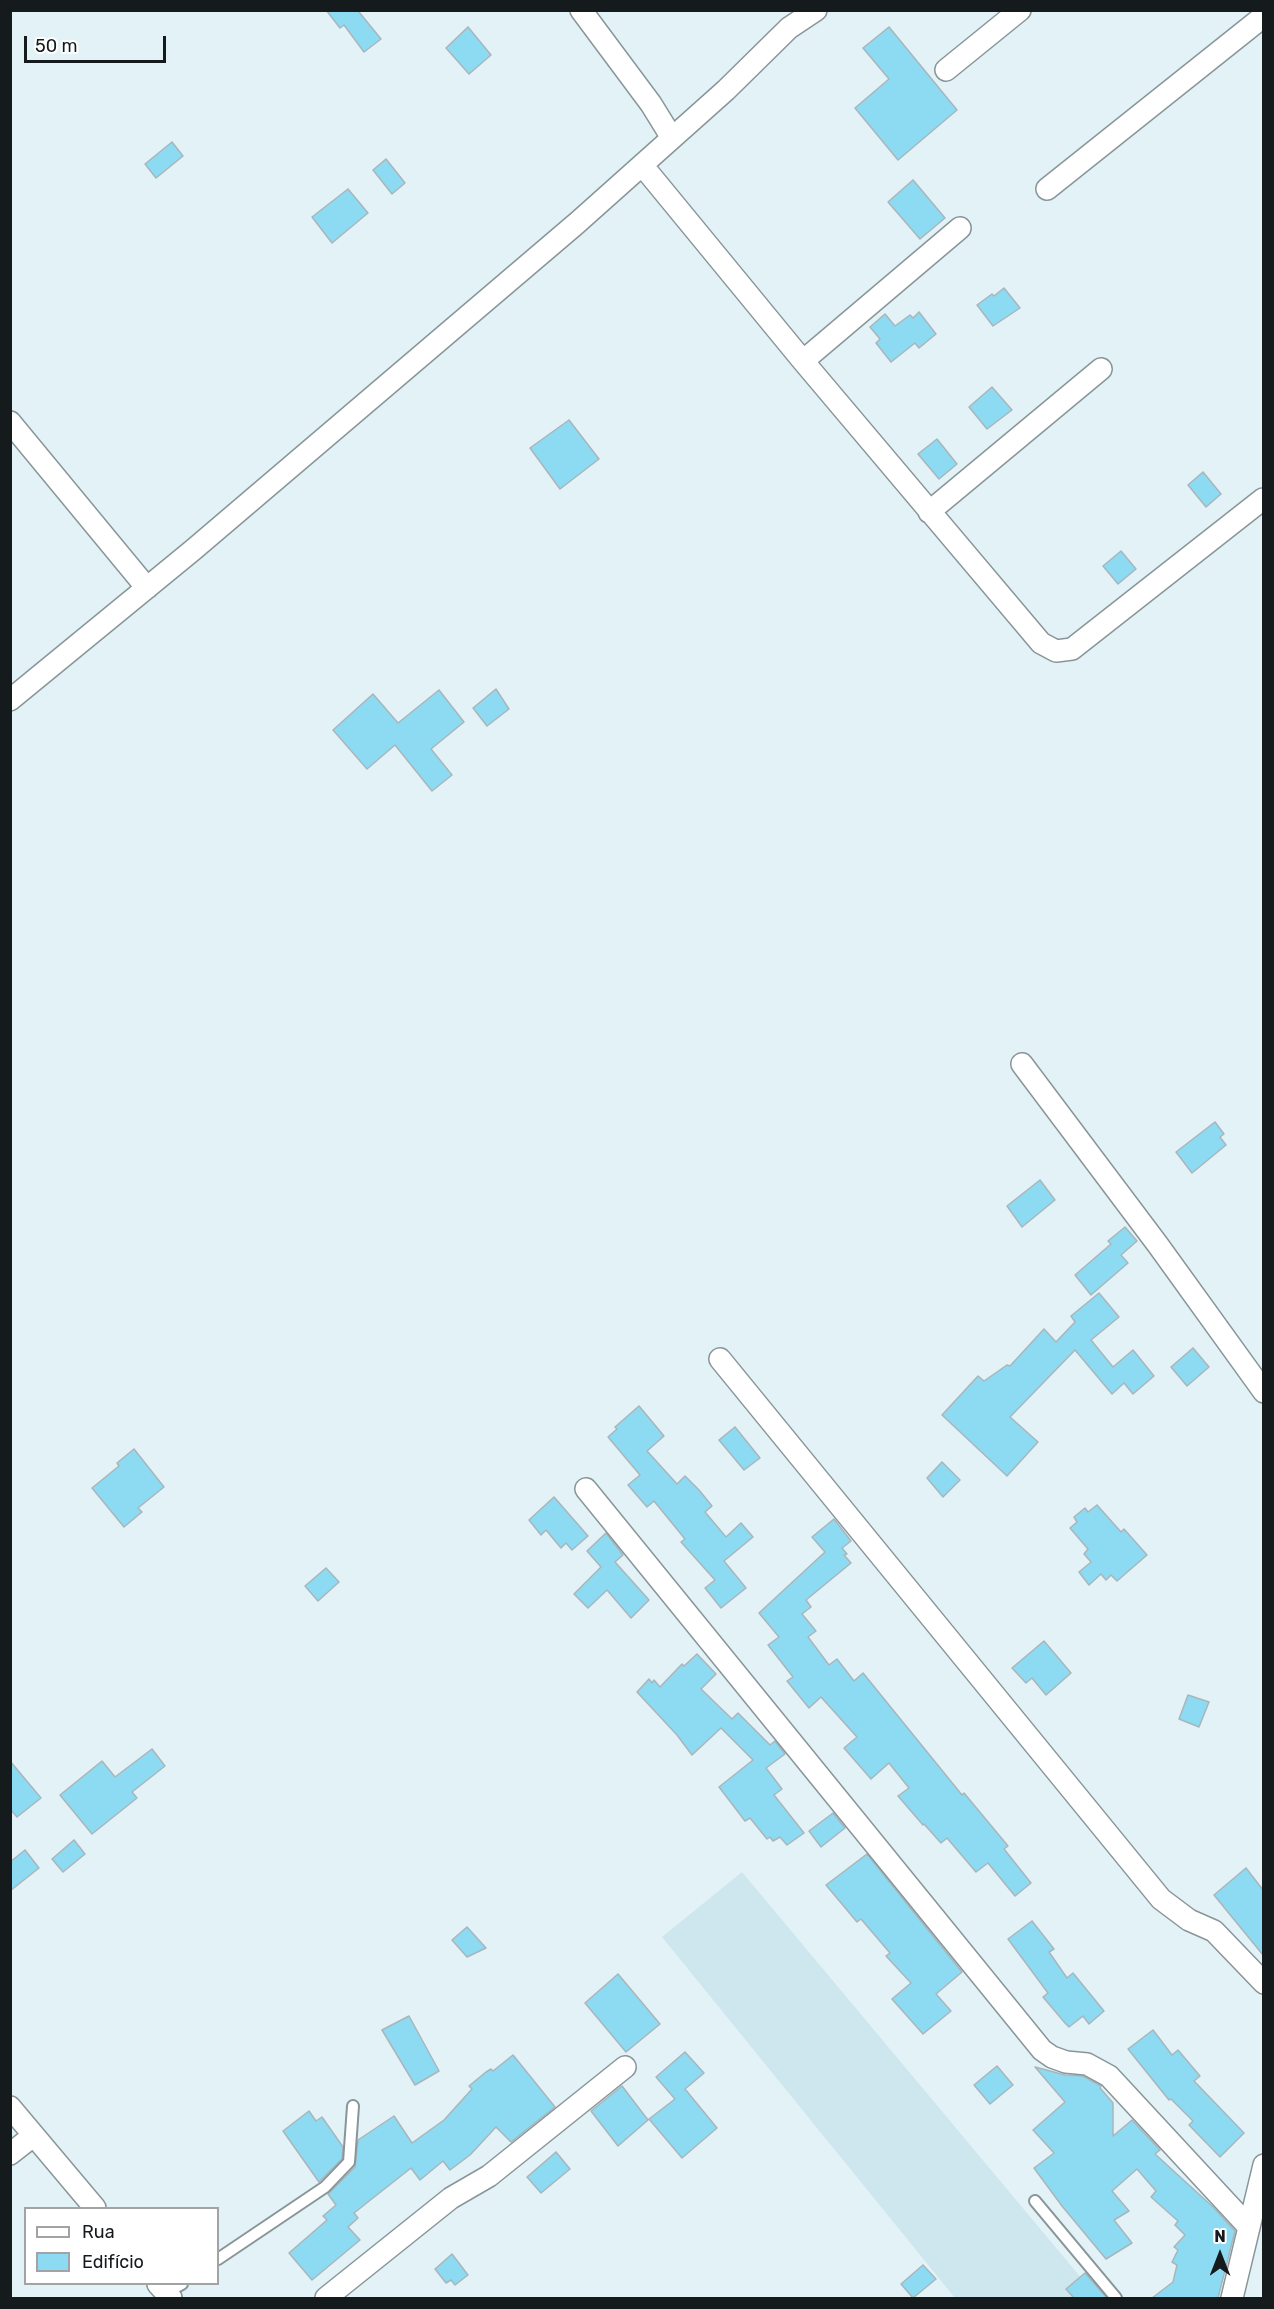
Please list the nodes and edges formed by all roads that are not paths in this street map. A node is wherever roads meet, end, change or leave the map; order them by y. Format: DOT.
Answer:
graph roads {
  1 [pos="581,10"];
  2 [pos="816,10"];
  3 [pos="1020,10"];
  4 [pos="1263,16"];
  5 [pos="946,70"];
  6 [pos="672,138"];
  7 [pos="642,165"];
  8 [pos="1047,189"];
  9 [pos="960,228"];
  10 [pos="802,361"];
  11 [pos="1101,369"];
  12 [pos="10,422"];
  13 [pos="1263,499"];
  14 [pos="929,512"];
  15 [pos="147,588"];
  16 [pos="10,700"];
  17 [pos="1022,1064"];
  18 [pos="720,1359"];
  19 [pos="1263,1392"];
  20 [pos="586,1489"];
  21 [pos="1263,1983"];
  22 [pos="625,2067"];
  23 [pos="353,2106"];
  24 [pos="10,2107"];
  25 [pos="33,2136"];
  26 [pos="10,2154"];
  27 [pos="1263,2165"];
  28 [pos="1035,2201"];
  29 [pos="94,2207"];
  30 [pos="1248,2226"];
  31 [pos="219,2258"];
  32 [pos="326,2298"];
  33 [pos="1116,2298"];
  34 [pos="1232,2298"];
  1 -- 6 [label="street"];
  2 -- 6 [label="street"];
  3 -- 5 [label="street"];
  4 -- 8 [label="street"];
  6 -- 7 [label="street"];
  7 -- 10 [label="street"];
  7 -- 15 [label="street"];
  9 -- 10 [label="street"];
  10 -- 14 [label="street"];
  11 -- 14 [label="street"];
  12 -- 15 [label="street"];
  13 -- 14 [label="street"];
  15 -- 16 [label="street"];
  17 -- 19 [label="street"];
  18 -- 21 [label="street"];
  20 -- 30 [label="street"];
  22 -- 32 [label="street"];
  23 -- 31 [label="lane"];
  24 -- 25 [label="street"];
  25 -- 26 [label="street"];
  25 -- 29 [label="street"];
  27 -- 30 [label="street"];
  28 -- 33 [label="lane"];
  30 -- 34 [label="street"];
}
